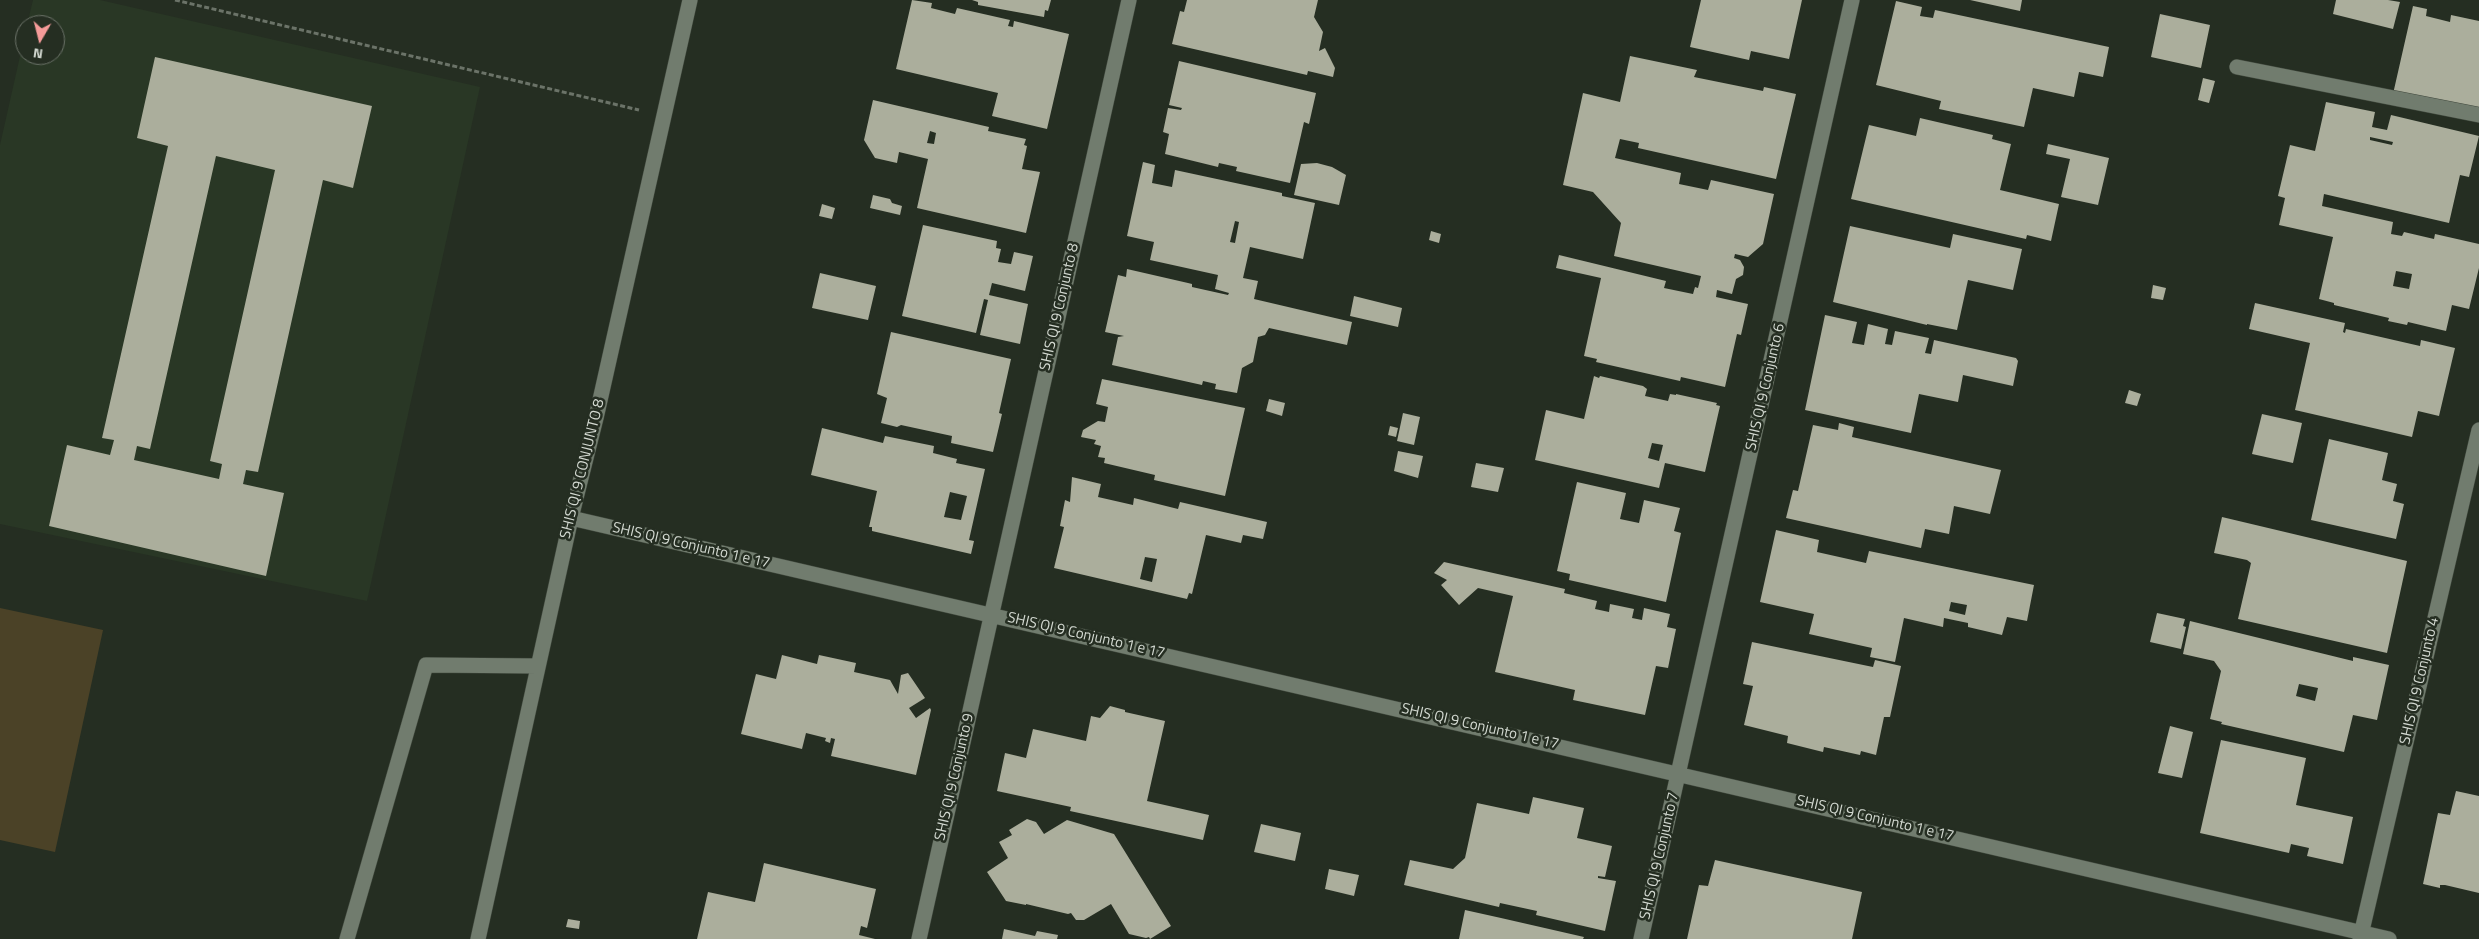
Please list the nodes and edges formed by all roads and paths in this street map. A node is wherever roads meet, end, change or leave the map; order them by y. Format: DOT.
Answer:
graph roads {
  1 [pos="175,0"];
  2 [pos="690,0"];
  3 [pos="1129,0"];
  4 [pos="1852,0"];
  5 [pos="2236,67"];
  6 [pos="664,115"];
  7 [pos="2479,115"];
  8 [pos="2479,430"];
  9 [pos="571,518"];
  10 [pos="992,615"];
  11 [pos="538,666"];
  12 [pos="1680,773"];
  13 [pos="2361,936"];
  14 [pos="348,939"];
  15 [pos="478,939"];
  16 [pos="919,939"];
  17 [pos="1641,939"];
  18 [pos="2389,939"];
  1 -- 6 [label="path"];
  2 -- 6 [label="street, SHIS QI 9 CONJUNTO 8"];
  3 -- 10 [label="street, SHIS QI 9 Conjunto 8"];
  4 -- 12 [label="street, SHIS QI 9 Conjunto 6"];
  5 -- 7 [label="street"];
  6 -- 9 [label="street, SHIS QI 9 CONJUNTO 8"];
  8 -- 13 [label="street, SHIS QI 9 Conjunto 4"];
  9 -- 10 [label="street, SHIS QI 9 Conjunto 1 e 17"];
  9 -- 11 [label="street, SHIS QI 9 CONJUNTO 8"];
  10 -- 12 [label="street, SHIS QI 9 Conjunto 1 e 17"];
  10 -- 16 [label="street, SHIS QI 9 Conjunto 9"];
  11 -- 14 [label="street"];
  11 -- 15 [label="street, SHIS QI 9 CONJUNTO 8"];
  12 -- 13 [label="street, SHIS QI 9 Conjunto 1 e 17"];
  12 -- 17 [label="street, SHIS QI 9 Conjunto 7"];
  13 -- 18 [label="street, SHIS QI 9 Conjunto 1 e 17"];
}
